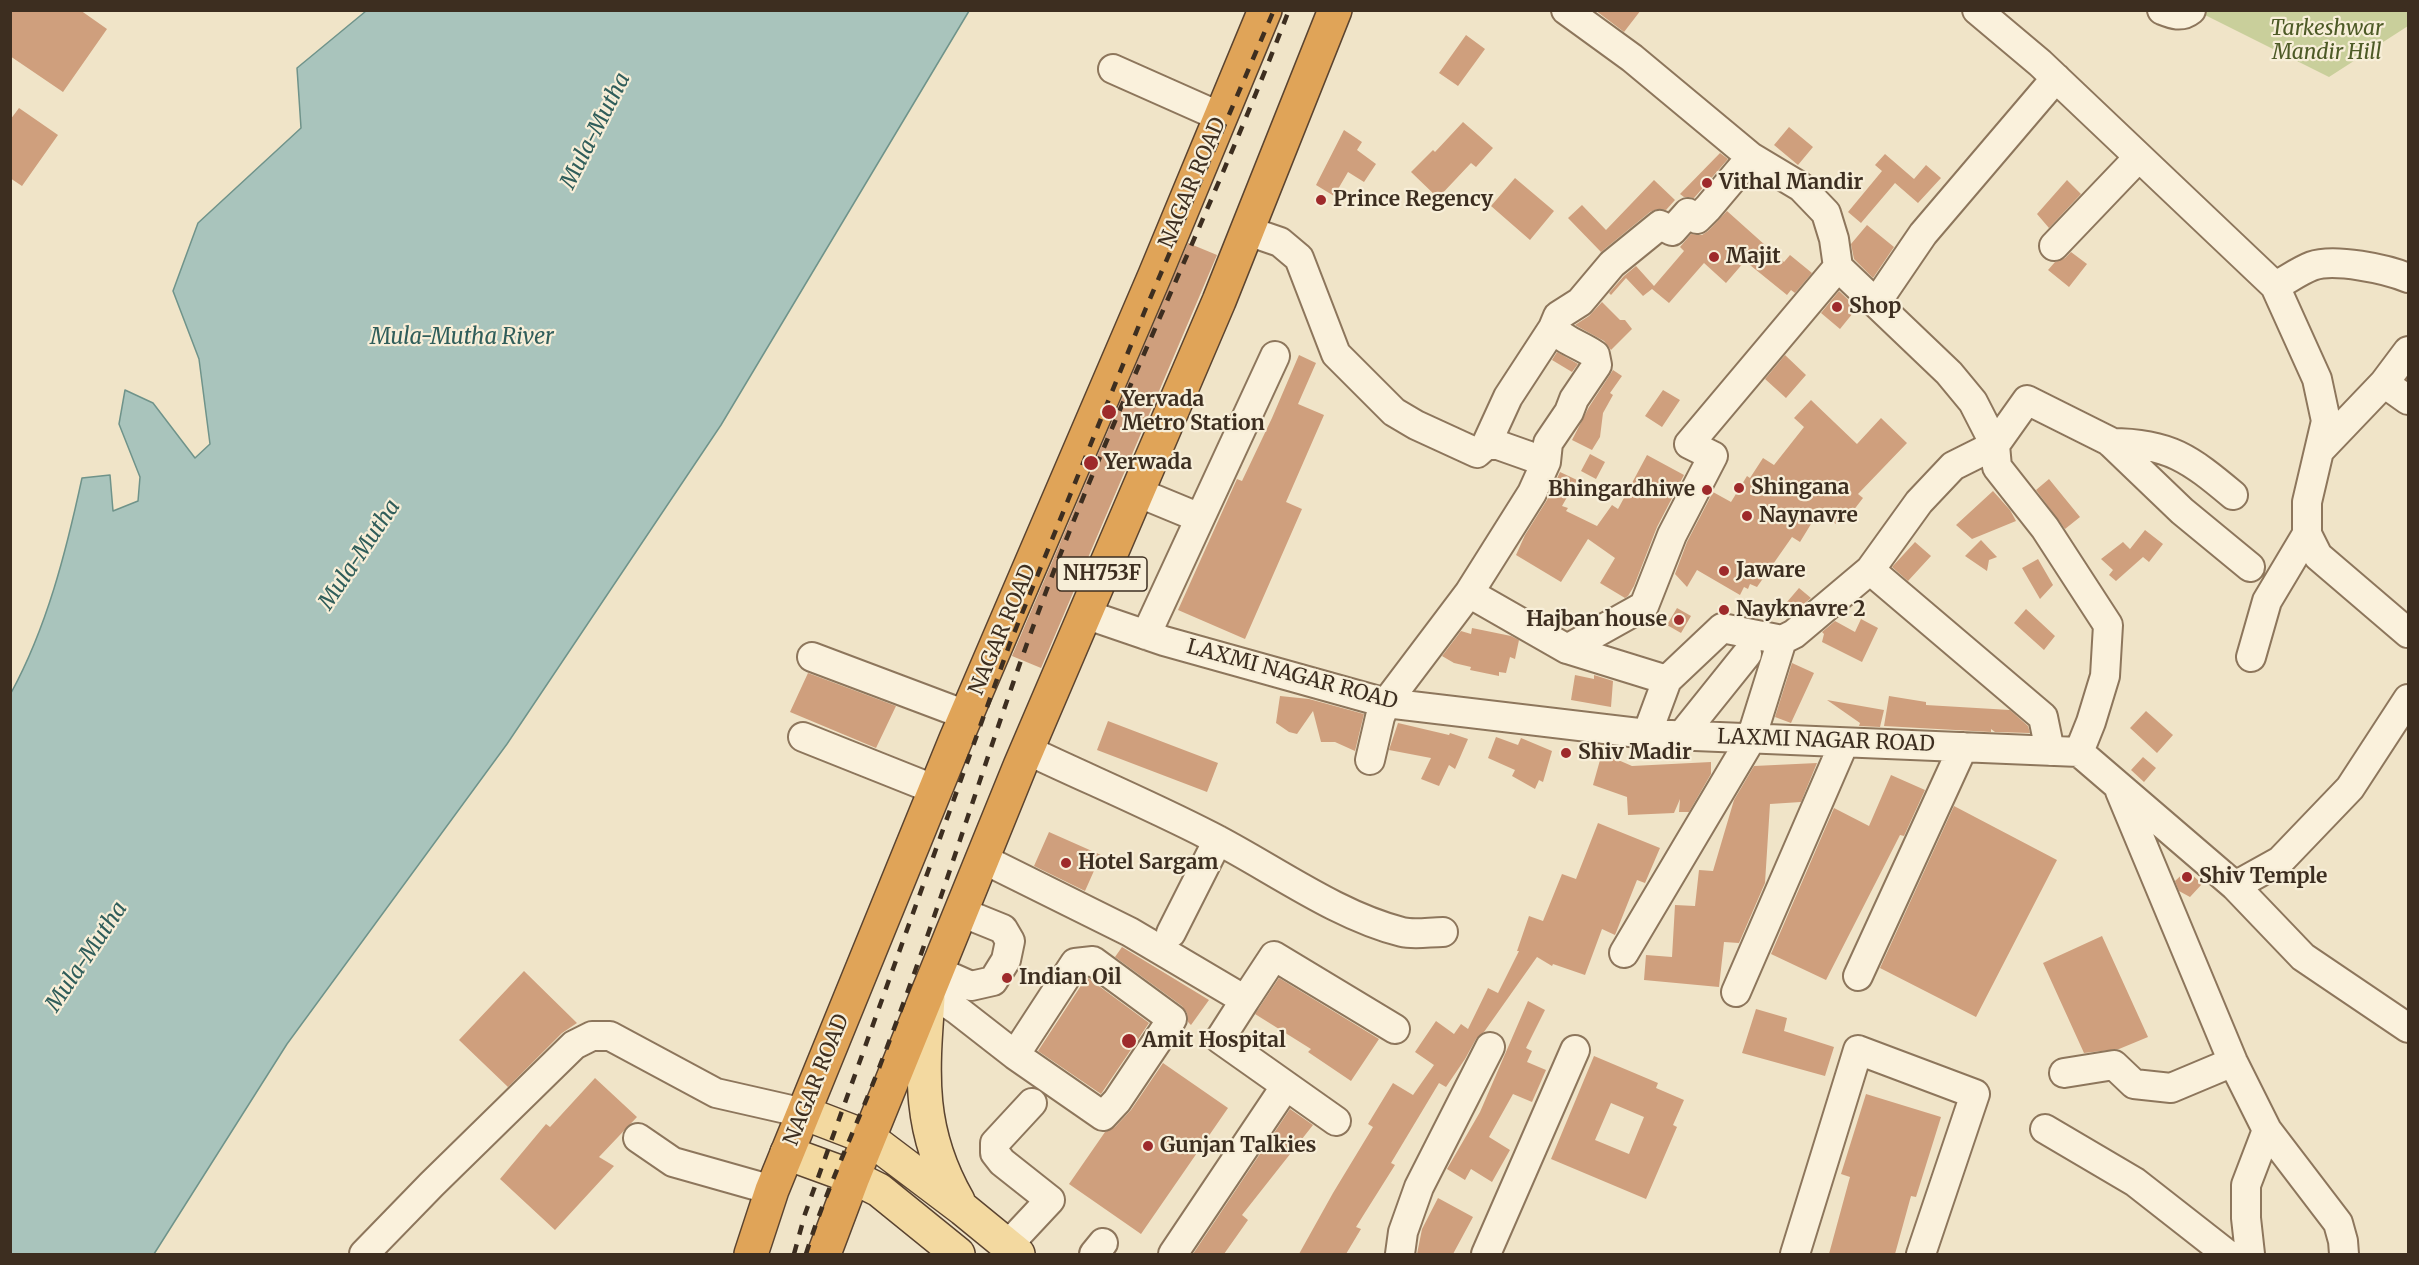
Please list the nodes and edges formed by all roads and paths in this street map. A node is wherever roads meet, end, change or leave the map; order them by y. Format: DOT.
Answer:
graph roads {
  1 [pos="1265,10"];
  2 [pos="1335,10"];
  3 [pos="1566,10"];
  4 [pos="1977,10"];
  5 [pos="2162,10"];
  6 [pos="2191,10"];
  7 [pos="1113,69"];
  8 [pos="2056,78"];
  9 [pos="1221,117"];
  10 [pos="1751,157"];
  11 [pos="2139,157"];
  12 [pos="1248,231"];
  13 [pos="2054,246"];
  14 [pos="1838,267"];
  15 [pos="2409,278"];
  16 [pos="2275,286"];
  17 [pos="1876,303"];
  18 [pos="1553,328"];
  19 [pos="2409,351"];
  20 [pos="1275,356"];
  21 [pos="2384,383"];
  22 [pos="2409,400"];
  23 [pos="2111,443"];
  24 [pos="1486,445"];
  25 [pos="1995,445"];
  26 [pos="2320,450"];
  27 [pos="1546,462"];
  28 [pos="1137,492"];
  29 [pos="2233,495"];
  30 [pos="1200,518"];
  31 [pos="2307,534"];
  32 [pos="2250,567"];
  33 [pos="1870,570"];
  34 [pos="1469,593"];
  35 [pos="1085,615"];
  36 [pos="2409,633"];
  37 [pos="1146,635"];
  38 [pos="1782,640"];
  39 [pos="1567,649"];
  40 [pos="1747,654"];
  41 [pos="812,657"];
  42 [pos="2251,657"];
  43 [pos="1667,680"];
  44 [pos="2409,699"];
  45 [pos="1386,704"];
  46 [pos="966,716"];
  47 [pos="1647,735"];
  48 [pos="1682,735"];
  49 [pos="803,737"];
  50 [pos="1751,739"];
  51 [pos="1844,742"];
  52 [pos="1963,747"];
  53 [pos="1027,750"];
  54 [pos="2050,751"];
  55 [pos="2079,752"];
  56 [pos="1370,760"];
  57 [pos="2118,786"];
  58 [pos="936,790"];
  59 [pos="1218,840"];
  60 [pos="983,859"];
  61 [pos="2235,886"];
  62 [pos="961,912"];
  63 [pos="1443,932"];
  64 [pos="1171,933"];
  65 [pos="1624,953"];
  66 [pos="1858,976"];
  67 [pos="933,981"];
  68 [pos="1736,992"];
  69 [pos="1245,1000"];
  70 [pos="2409,1028"];
  71 [pos="1395,1029"];
  72 [pos="1490,1047"];
  73 [pos="1575,1050"];
  74 [pos="1015,1055"];
  75 [pos="2234,1062"];
  76 [pos="2064,1073"];
  77 [pos="1285,1088"];
  78 [pos="1032,1103"];
  79 [pos="804,1113"];
  80 [pos="1336,1121"];
  81 [pos="2045,1129"];
  82 [pos="2267,1130"];
  83 [pos="638,1138"];
  84 [pos="869,1138"];
  85 [pos="788,1153"];
  86 [pos="853,1177"];
  87 [pos="772,1190"];
  88 [pos="963,1209"];
  89 [pos="1012,1250"];
  90 [pos="364,1254"];
  91 [pos="751,1254"];
  92 [pos="824,1254"];
  93 [pos="958,1254"];
  94 [pos="1173,1254"];
  95 [pos="1400,1254"];
  96 [pos="1486,1254"];
  97 [pos="1795,1254"];
  98 [pos="1921,1254"];
  99 [pos="2227,1254"];
  100 [pos="2250,1254"];
  101 [pos="2344,1254"];
  1 -- 9 [label="highway, NAGAR ROAD / NH753F"];
  2 -- 12 [label="highway, NH753F"];
  3 -- 10 [label="street"];
  4 -- 8 [label="street"];
  5 -- 6 [label="street"];
  7 -- 9 [label="street"];
  8 -- 11 [label="street"];
  8 -- 17 [label="street"];
  9 -- 46 [label="highway, NAGAR ROAD / NH753F"];
  10 -- 14 [label="street"];
  10 -- 18 [label="street"];
  11 -- 13 [label="street"];
  11 -- 16 [label="street"];
  12 -- 24 [label="street"];
  12 -- 28 [label="highway, NH753F"];
  14 -- 17 [label="street"];
  14 -- 39 [label="street"];
  15 -- 16 [label="street"];
  16 -- 26 [label="street"];
  17 -- 25 [label="street"];
  18 -- 24 [label="street"];
  18 -- 27 [label="street"];
  19 -- 21 [label="street"];
  20 -- 30 [label="street"];
  21 -- 22 [label="street"];
  21 -- 26 [label="street"];
  23 -- 25 [label="street"];
  23 -- 29 [label="street"];
  23 -- 32 [label="street"];
  24 -- 27 [label="street"];
  25 -- 33 [label="street"];
  25 -- 55 [label="street"];
  26 -- 31 [label="street"];
  27 -- 34 [label="street"];
  28 -- 30 [label="street"];
  28 -- 35 [label="highway, NH753F"];
  30 -- 37 [label="street"];
  31 -- 36 [label="street"];
  31 -- 42 [label="street"];
  33 -- 38 [label="street"];
  33 -- 54 [label="street"];
  34 -- 39 [label="street"];
  34 -- 45 [label="street"];
  35 -- 37 [label="street, LAXMI NAGAR ROAD"];
  35 -- 53 [label="highway, NH753F"];
  37 -- 45 [label="street, LAXMI NAGAR ROAD"];
  38 -- 43 [label="street"];
  38 -- 50 [label="street"];
  39 -- 43 [label="street"];
  40 -- 48 [label="street"];
  41 -- 46 [label="street"];
  43 -- 47 [label="street"];
  44 -- 61 [label="street"];
  45 -- 47 [label="street, LAXMI NAGAR ROAD"];
  45 -- 56 [label="street"];
  46 -- 58 [label="highway, NAGAR ROAD / NH753F"];
  47 -- 48 [label="street, LAXMI NAGAR ROAD"];
  48 -- 50 [label="street, LAXMI NAGAR ROAD"];
  49 -- 58 [label="street"];
  50 -- 51 [label="street, LAXMI NAGAR ROAD"];
  50 -- 65 [label="street"];
  51 -- 52 [label="street, LAXMI NAGAR ROAD"];
  51 -- 68 [label="street"];
  52 -- 54 [label="street, LAXMI NAGAR ROAD"];
  52 -- 66 [label="street"];
  53 -- 59 [label="street"];
  53 -- 60 [label="highway, NH753F"];
  54 -- 55 [label="street, LAXMI NAGAR ROAD"];
  55 -- 57 [label="street"];
  57 -- 61 [label="street"];
  57 -- 75 [label="street"];
  58 -- 79 [label="highway, NAGAR ROAD / NH753F"];
  59 -- 63 [label="street"];
  59 -- 64 [label="street"];
  60 -- 62 [label="highway, NH753F"];
  60 -- 69 [label="street"];
  61 -- 70 [label="street"];
  62 -- 67 [label="highway, NH753F"];
  62 -- 67 [label="street"];
  67 -- 74 [label="street"];
  67 -- 84 [label="highway, NH753F"];
  67 -- 88 [label="main road"];
  69 -- 71 [label="street"];
  69 -- 77 [label="street"];
  72 -- 95 [label="street"];
  73 -- 96 [label="street"];
  74 -- 74 [label="street"];
  75 -- 76 [label="street"];
  75 -- 82 [label="street"];
  77 -- 80 [label="street"];
  77 -- 94 [label="street"];
  78 -- 89 [label="street"];
  79 -- 84 [label="main road"];
  79 -- 85 [label="highway, NAGAR ROAD / NH753F"];
  79 -- 90 [label="street"];
  81 -- 99 [label="street"];
  82 -- 100 [label="street"];
  82 -- 101 [label="street"];
  83 -- 87 [label="street"];
  84 -- 86 [label="highway, NH753F"];
  84 -- 88 [label="main road"];
  85 -- 86 [label="main road"];
  85 -- 87 [label="highway, NAGAR ROAD / NH753F"];
  86 -- 92 [label="highway, NH753F"];
  86 -- 93 [label="main road"];
  87 -- 91 [label="highway, NAGAR ROAD / NH753F"];
  88 -- 89 [label="main road"];
  97 -- 98 [label="street"];
}
